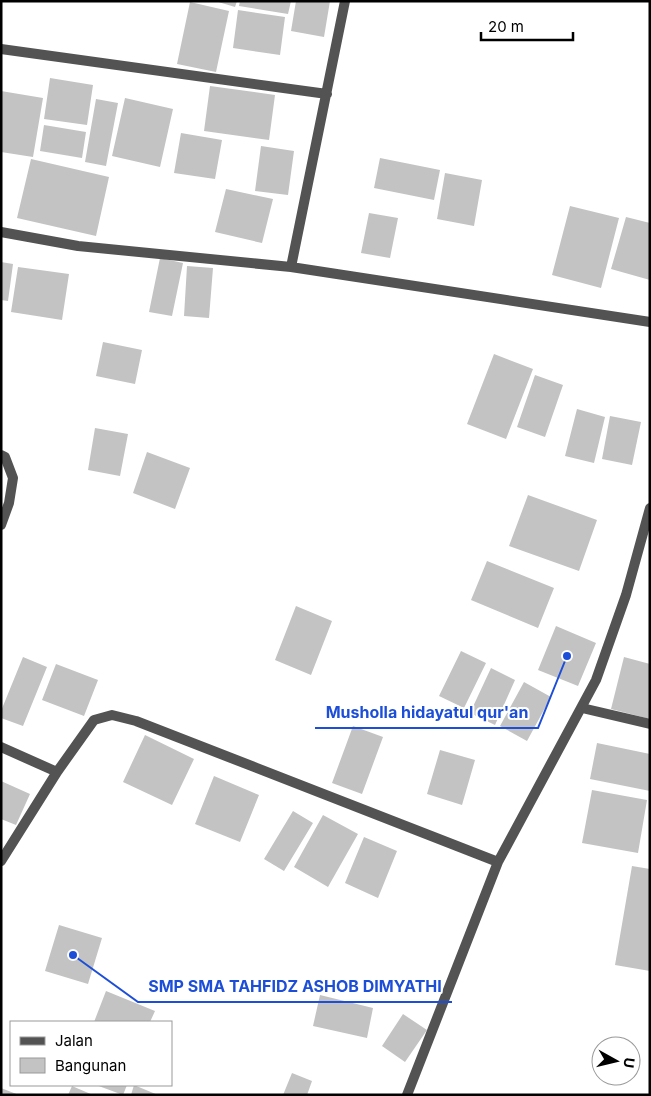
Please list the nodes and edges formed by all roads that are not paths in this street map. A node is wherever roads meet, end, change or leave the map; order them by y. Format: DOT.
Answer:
graph roads {
  1 [pos="345,1"];
  2 [pos="1,49"];
  3 [pos="327,94"];
  4 [pos="1,232"];
  5 [pos="291,267"];
  6 [pos="650,322"];
  7 [pos="1,455"];
  8 [pos="650,508"];
  9 [pos="1,525"];
  10 [pos="582,708"];
  11 [pos="650,724"];
  12 [pos="1,747"];
  13 [pos="57,772"];
  14 [pos="1,861"];
  15 [pos="498,862"];
  16 [pos="407,1095"];
  1 -- 3 [label="street"];
  2 -- 3 [label="street"];
  3 -- 5 [label="street"];
  4 -- 5 [label="street"];
  5 -- 6 [label="street"];
  7 -- 9 [label="street"];
  8 -- 10 [label="street"];
  10 -- 11 [label="street"];
  10 -- 15 [label="street"];
  12 -- 13 [label="street"];
  13 -- 14 [label="street"];
  13 -- 15 [label="street"];
  15 -- 16 [label="street"];
}
